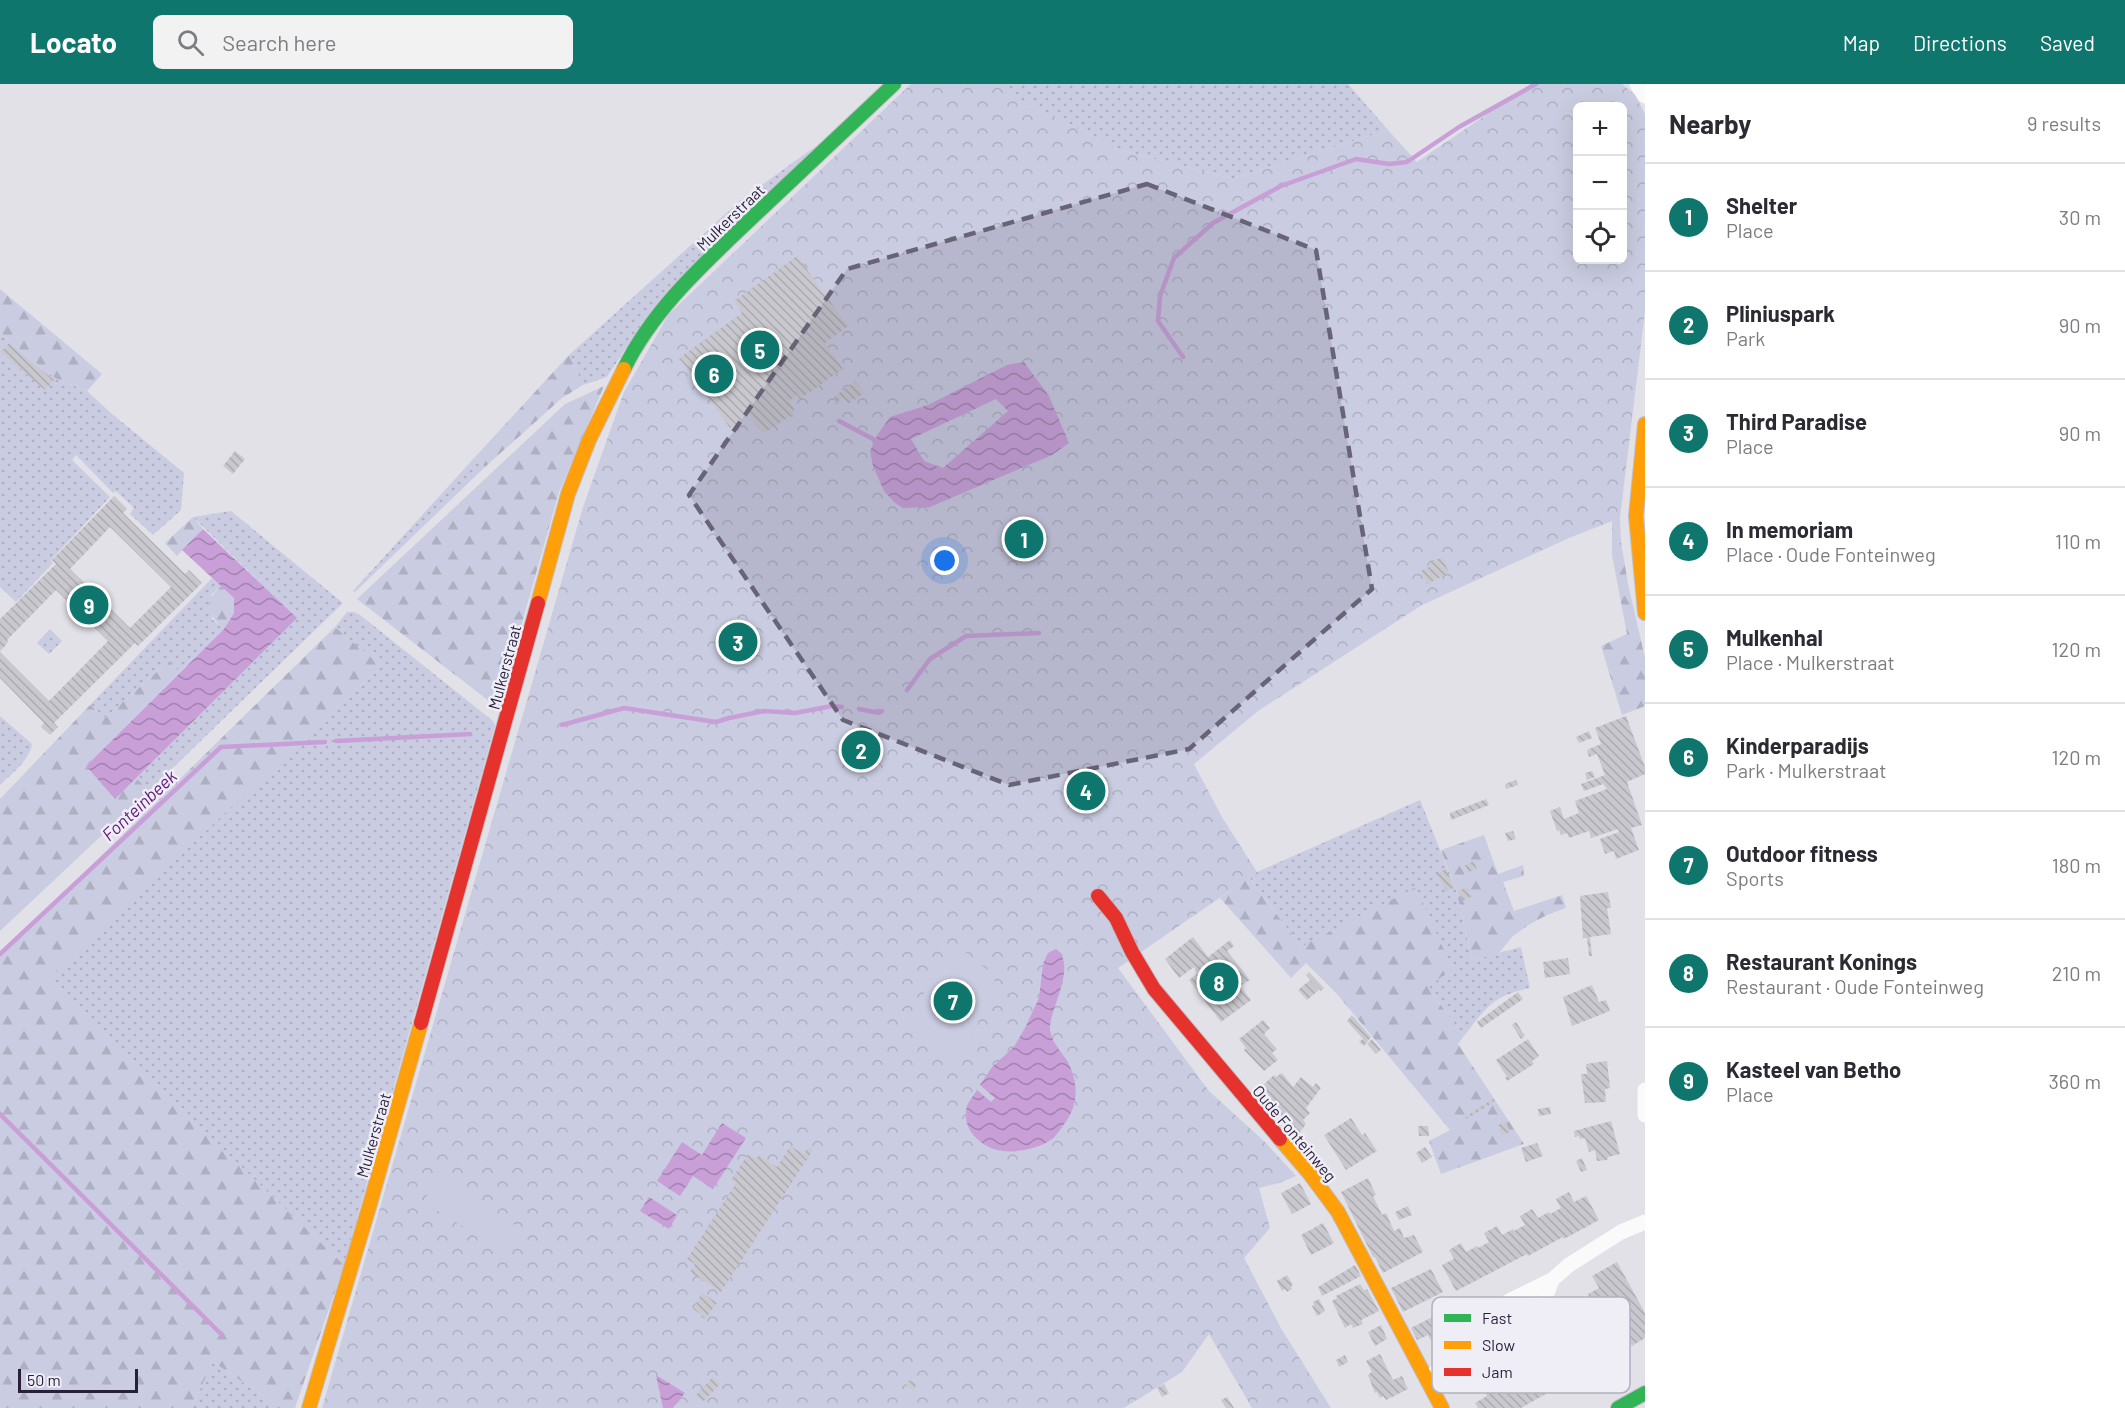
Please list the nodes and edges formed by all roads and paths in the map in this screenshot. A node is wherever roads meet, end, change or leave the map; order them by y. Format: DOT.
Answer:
graph roads {
  1 [pos="894,84"];
  2 [pos="1637,84"];
  3 [pos="1645,96"];
  4 [pos="1645,423"];
  5 [pos="1645,613"];
  6 [pos="1098,896"];
  7 [pos="1645,1090"];
  8 [pos="1645,1114"];
  9 [pos="1645,1222"];
  10 [pos="1552,1280"];
  11 [pos="1517,1297"];
  12 [pos="1546,1297"];
  13 [pos="1432,1374"];
  14 [pos="1426,1378"];
  15 [pos="1432,1389"];
  16 [pos="1434,1393"];
  17 [pos="1645,1393"];
  18 [pos="309,1408"];
  19 [pos="1442,1408"];
  20 [pos="1618,1408"];
  1 -- 18 [label="street, Mulkerstraat"];
  2 -- 3 [label="street"];
  4 -- 5 [label="street"];
  6 -- 14 [label="street, Oude Fonteinweg"];
  7 -- 8 [label="street"];
  9 -- 10 [label="street"];
  10 -- 11 [label="street"];
  10 -- 12 [label="street"];
  13 -- 14 [label="street"];
  14 -- 15 [label="street, Oude Fonteinweg"];
  16 -- 19 [label="street, Oude Fonteinweg"];
  17 -- 20 [label="street"];
}
